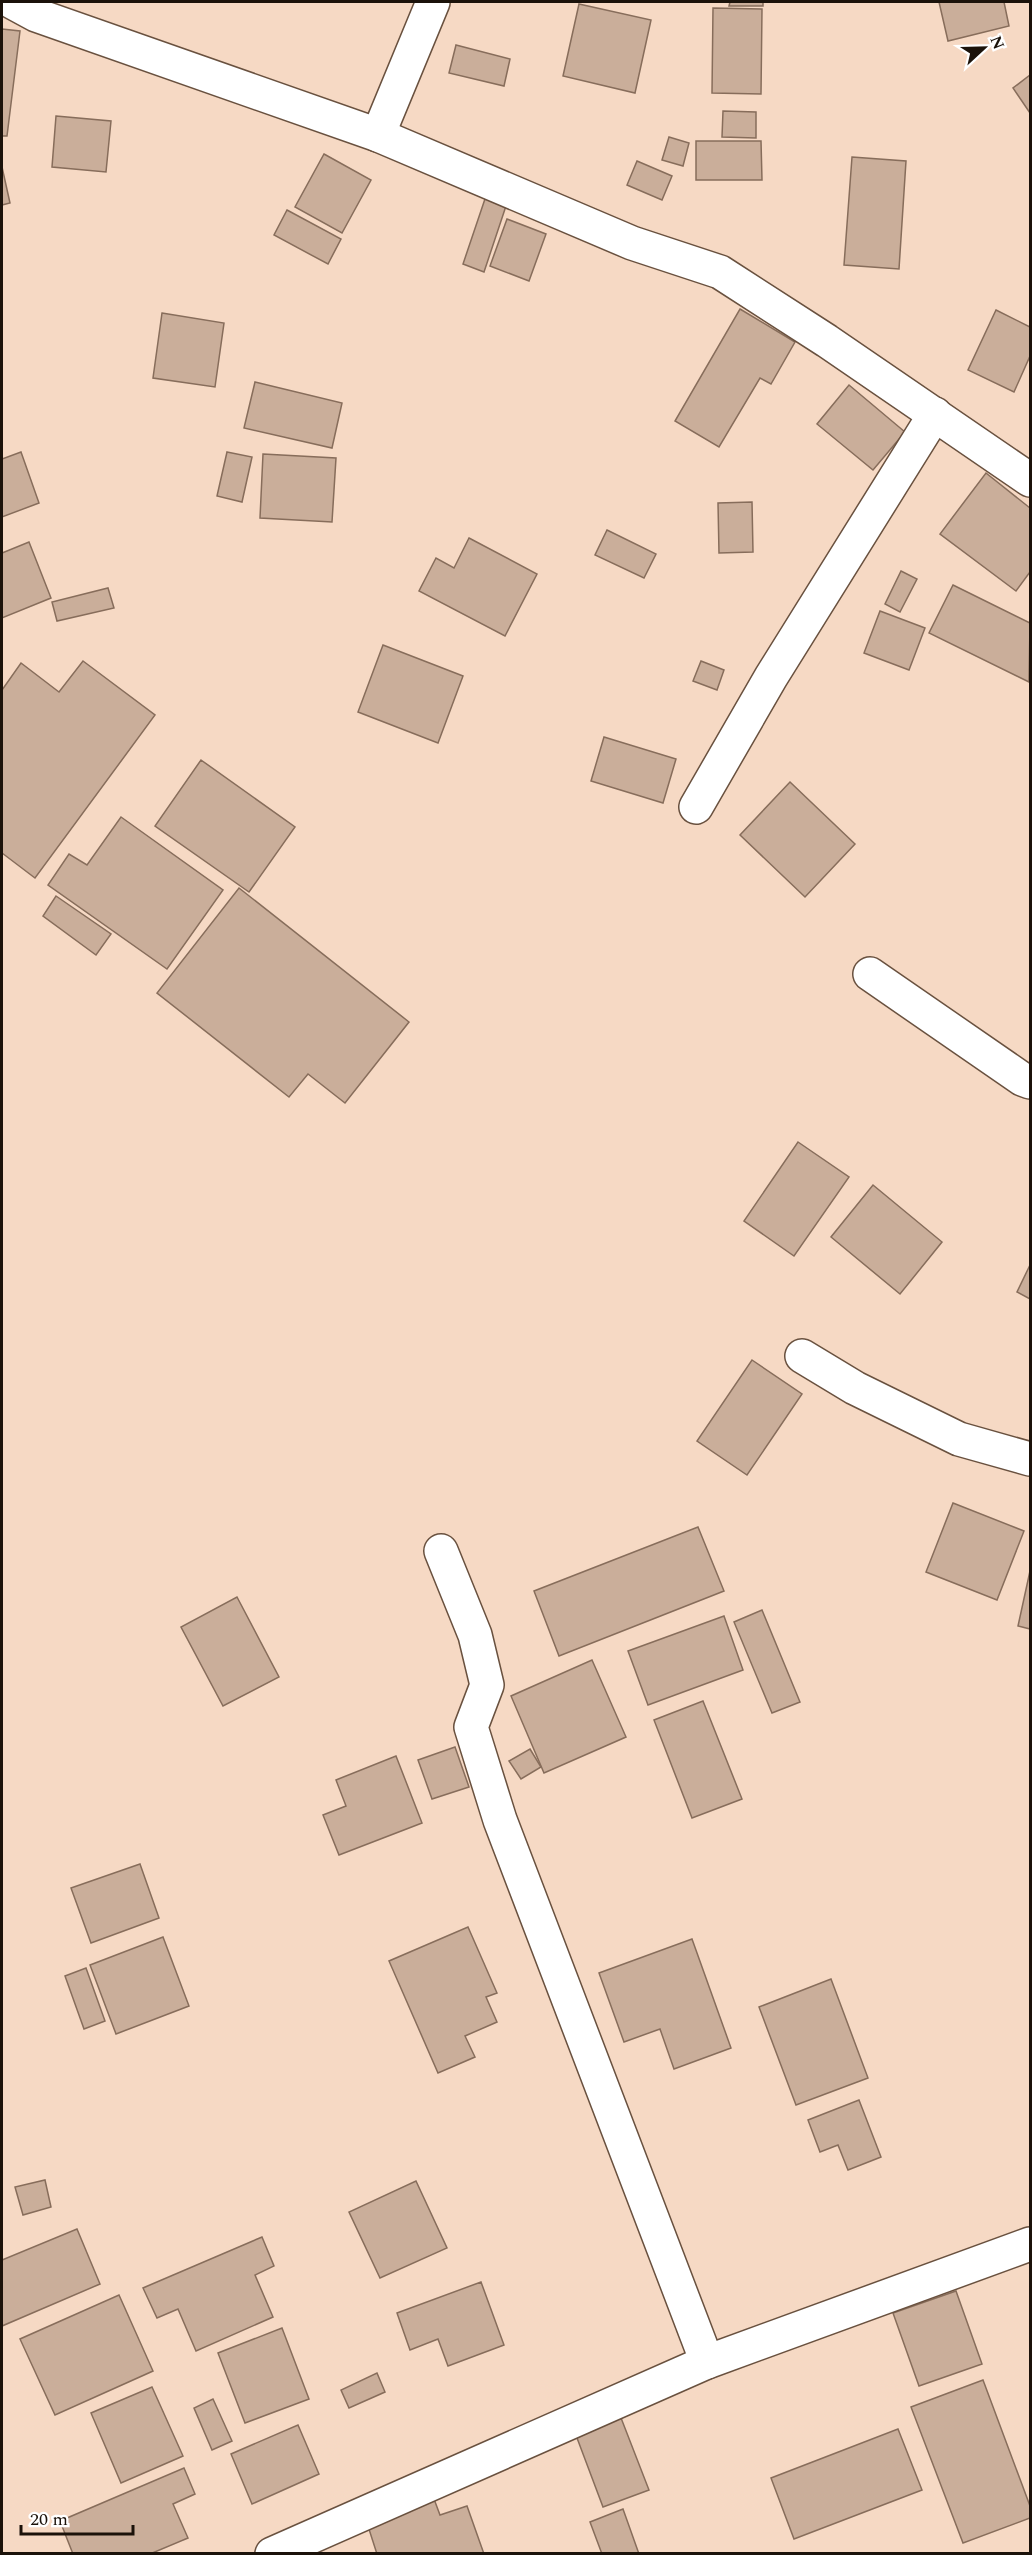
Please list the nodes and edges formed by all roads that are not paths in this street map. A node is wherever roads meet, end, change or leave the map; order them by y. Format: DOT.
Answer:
graph roads {
  1 [pos="12,2"];
  2 [pos="433,2"];
  3 [pos="378,135"];
  4 [pos="934,414"];
  5 [pos="1030,480"];
  6 [pos="696,807"];
  7 [pos="870,974"];
  8 [pos="1030,1082"];
  9 [pos="802,1356"];
  10 [pos="1030,1459"];
  11 [pos="441,1551"];
  12 [pos="1030,2244"];
  13 [pos="707,2362"];
  14 [pos="272,2553"];
  1 -- 3 [label="street"];
  2 -- 3 [label="street"];
  3 -- 4 [label="street"];
  4 -- 5 [label="street"];
  4 -- 6 [label="street"];
  7 -- 8 [label="street"];
  9 -- 10 [label="street"];
  11 -- 13 [label="street"];
  12 -- 13 [label="street"];
  13 -- 14 [label="street"];
}
